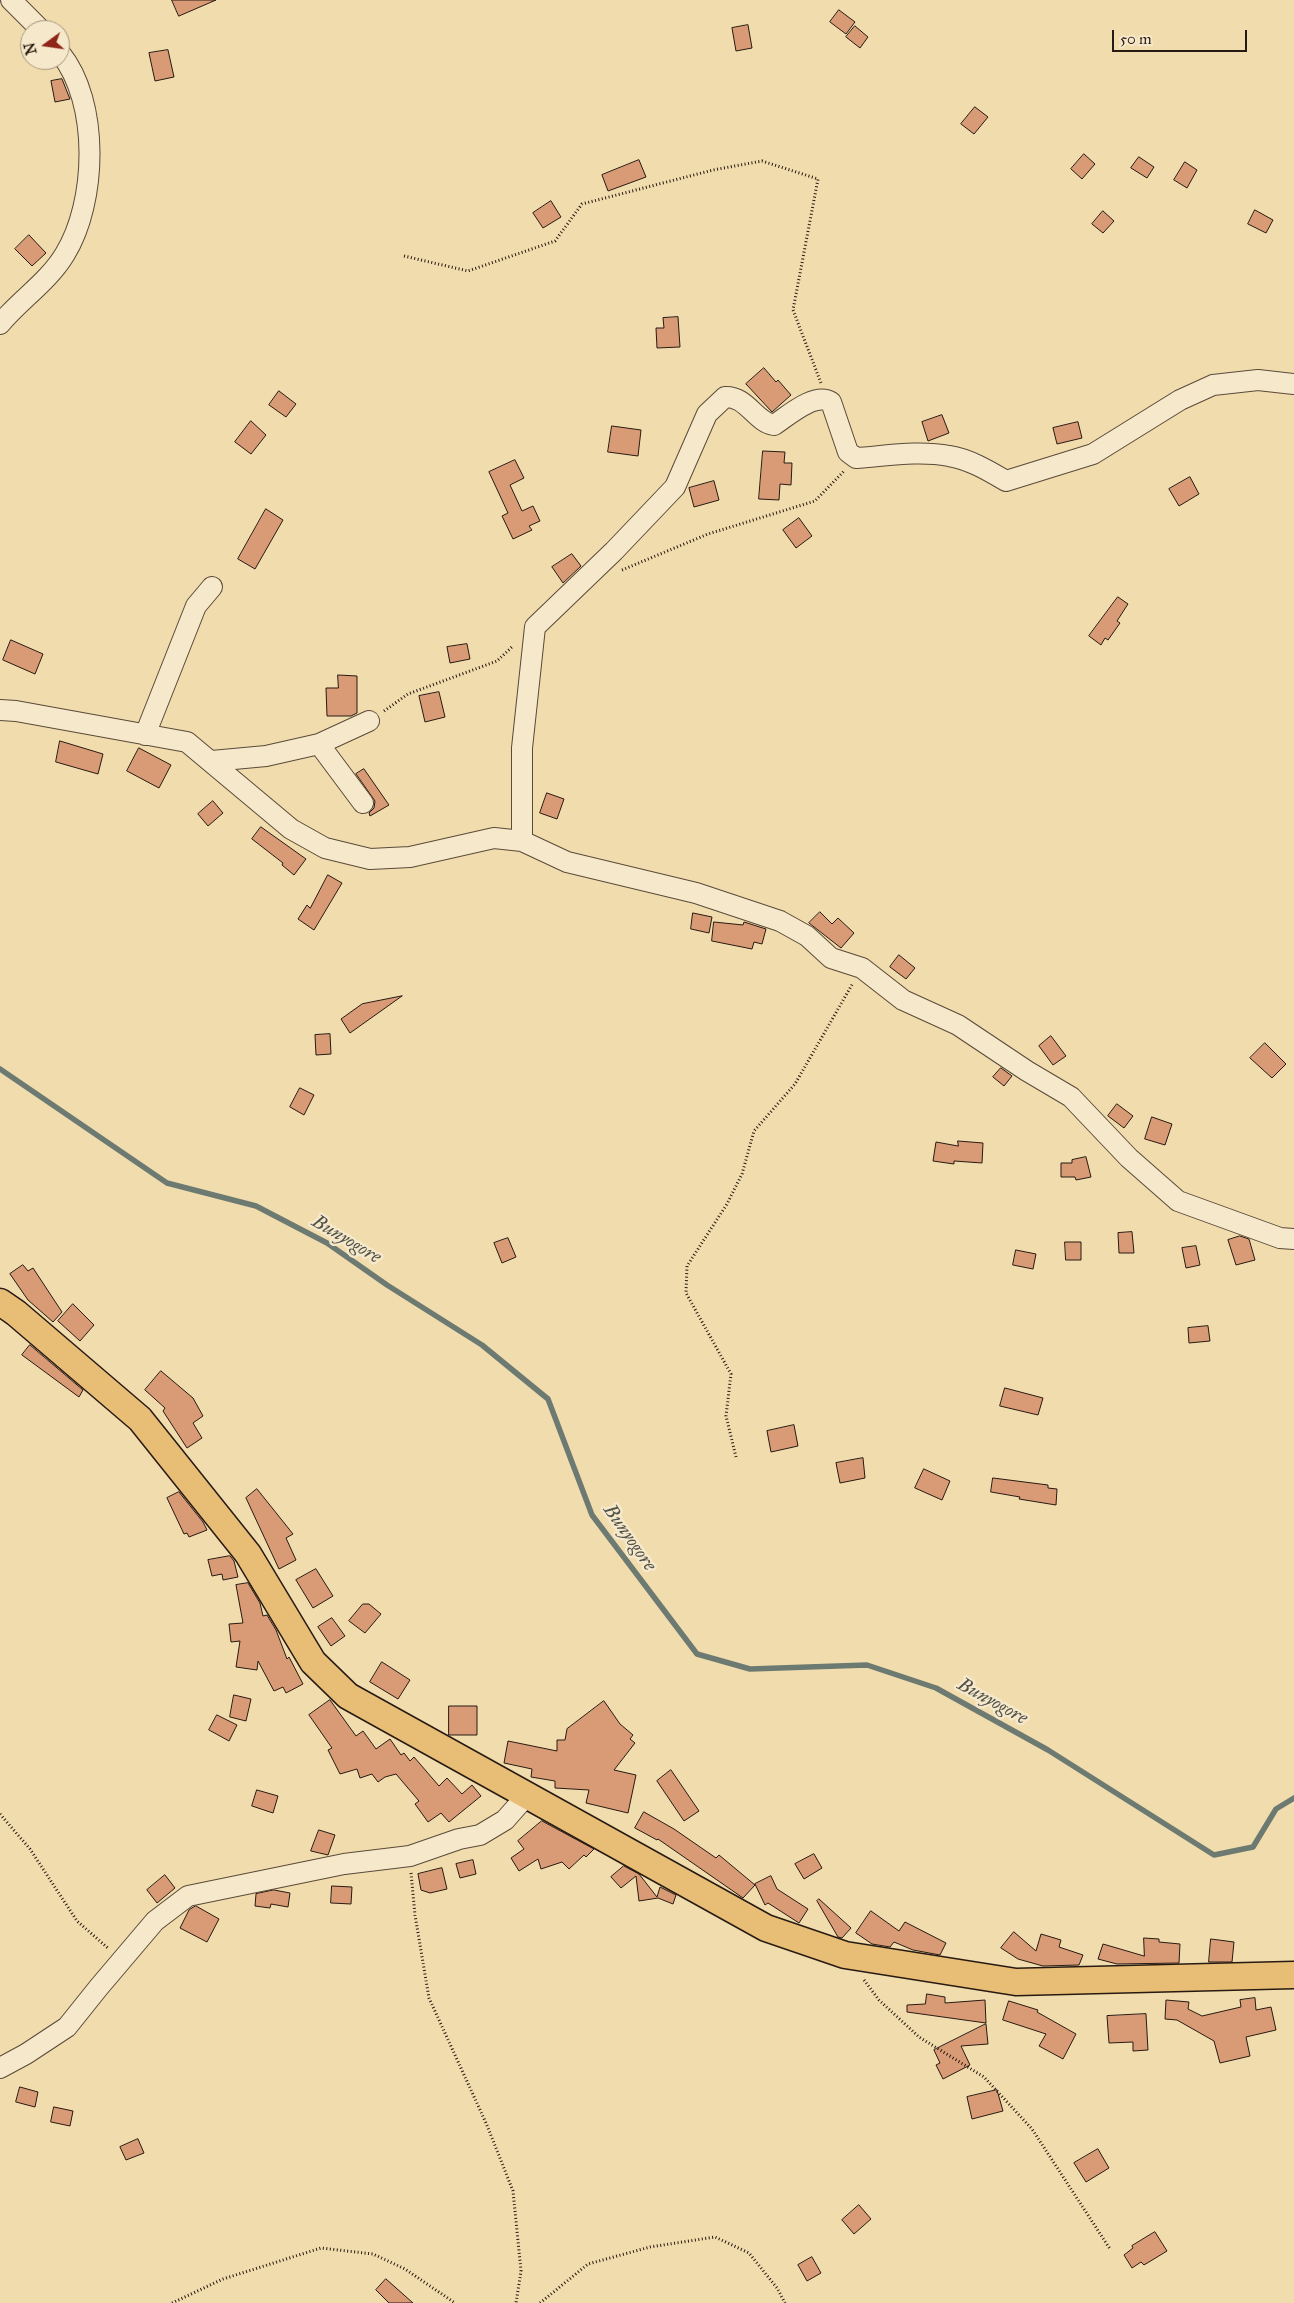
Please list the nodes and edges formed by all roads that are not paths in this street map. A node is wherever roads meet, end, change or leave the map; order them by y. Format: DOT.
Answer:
graph roads {
  1 [pos="11,0"];
  2 [pos="31,20"];
  3 [pos="70,70"];
  4 [pos="0,324"];
  5 [pos="1294,384"];
  6 [pos="212,587"];
  7 [pos="0,710"];
  8 [pos="369,721"];
  9 [pos="144,735"];
  10 [pos="319,744"];
  11 [pos="212,761"];
  12 [pos="363,803"];
  13 [pos="522,841"];
  14 [pos="1294,1240"];
  15 [pos="0,1302"];
  16 [pos="528,1794"];
  17 [pos="1294,1976"];
  18 [pos="0,2068"];
  1 -- 2 [label="street"];
  3 -- 4 [label="street"];
  5 -- 13 [label="street"];
  6 -- 9 [label="street"];
  7 -- 9 [label="street"];
  8 -- 10 [label="street"];
  9 -- 11 [label="street"];
  10 -- 11 [label="street"];
  10 -- 12 [label="street"];
  11 -- 13 [label="street"];
  13 -- 14 [label="street"];
  15 -- 16 [label="main road"];
  16 -- 17 [label="main road"];
  16 -- 18 [label="street"];
}
